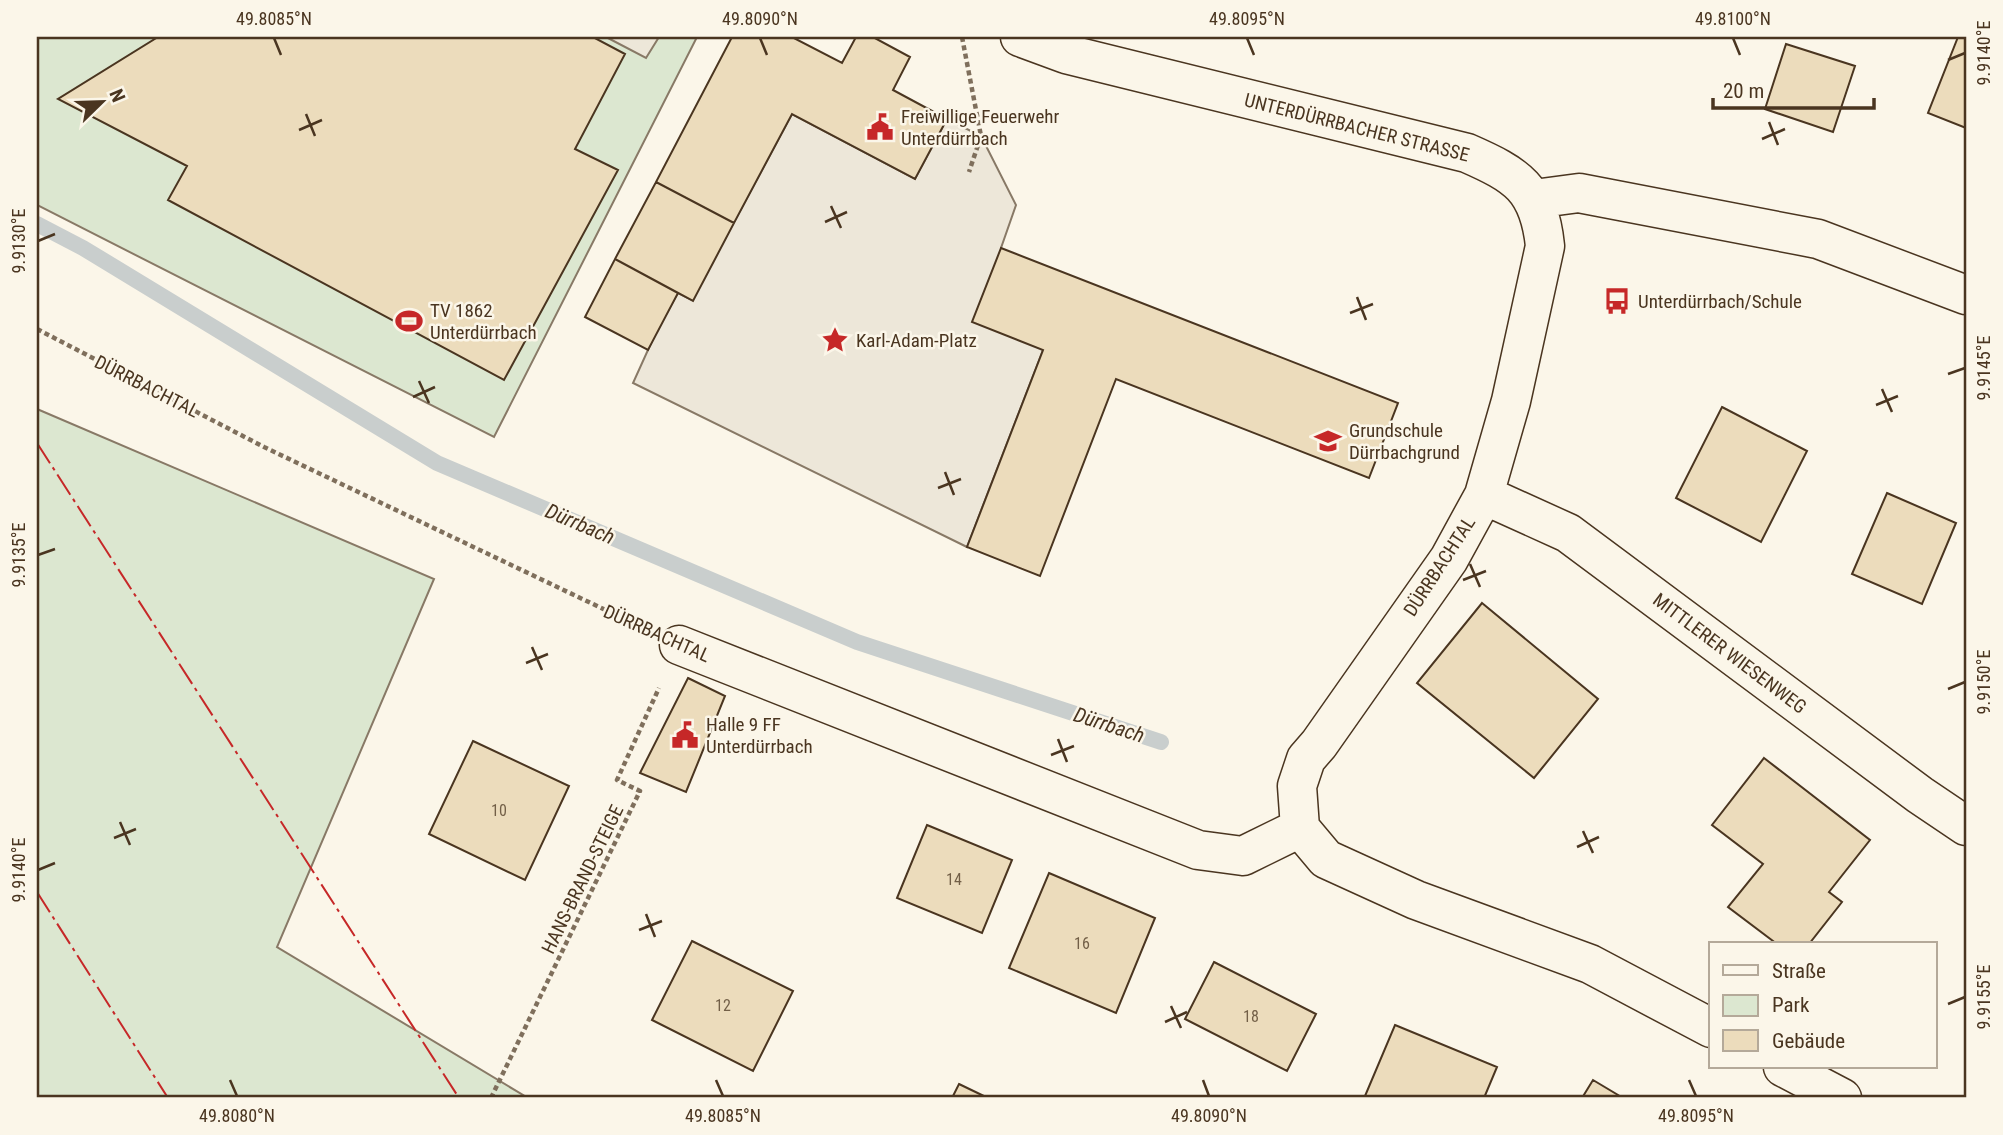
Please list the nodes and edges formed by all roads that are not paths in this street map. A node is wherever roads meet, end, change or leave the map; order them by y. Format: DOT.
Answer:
graph roads {
  1 [pos="1020,37"];
  2 [pos="1534,199"];
  3 [pos="1966,295"];
  4 [pos="1484,495"];
  5 [pos="679,645"];
  6 [pos="1966,826"];
  7 [pos="1300,828"];
  8 [pos="1709,1027"];
  9 [pos="1785,1068"];
  10 [pos="1842,1098"];
  1 -- 2 [label="street, UNTERDÜRRBACHER STRASSE"];
  2 -- 3 [label="street"];
  2 -- 4 [label="street, DÜRRBACHTAL"];
  4 -- 6 [label="street, MITTLERER WIESENWEG"];
  4 -- 7 [label="street, DÜRRBACHTAL"];
  5 -- 7 [label="street, DÜRRBACHTAL"];
  7 -- 8 [label="street"];
  9 -- 10 [label="street"];
}
